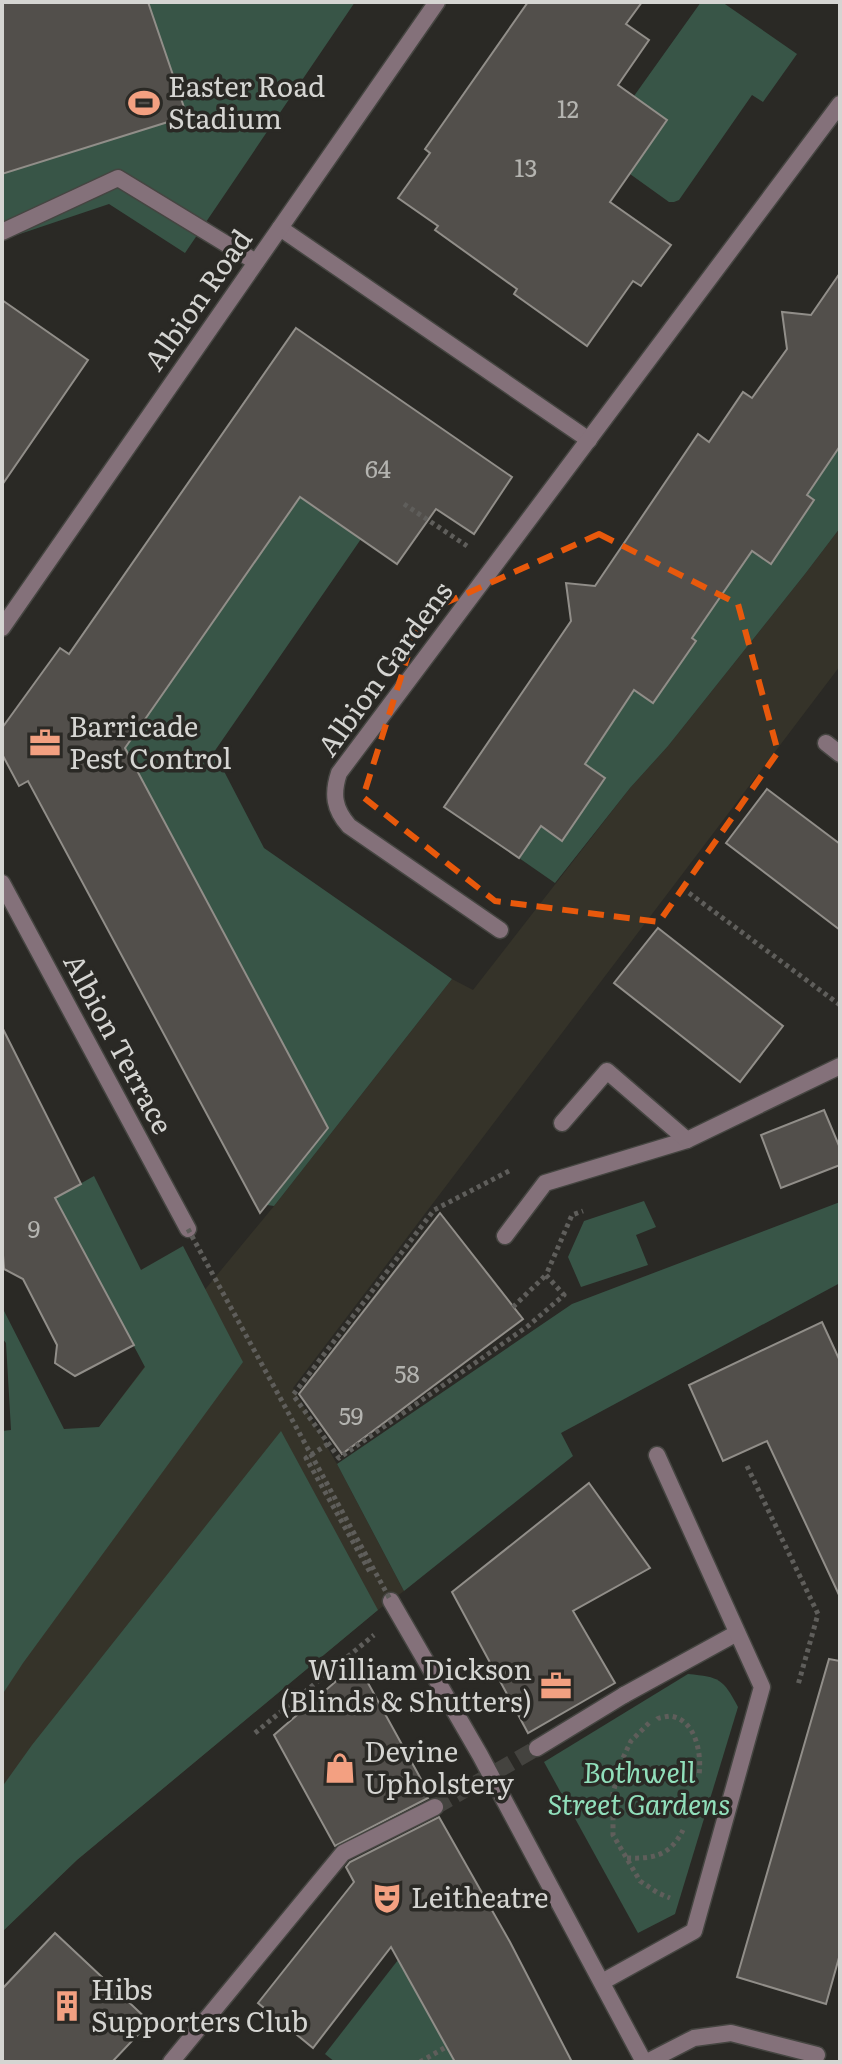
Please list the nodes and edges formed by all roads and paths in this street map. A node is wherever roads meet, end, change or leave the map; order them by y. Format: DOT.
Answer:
graph roads {
  1 [pos="437,2"];
  2 [pos="840,104"];
  3 [pos="280,228"];
  4 [pos="2,232"];
  5 [pos="256,262"];
  6 [pos="589,440"];
  7 [pos="404,504"];
  8 [pos="494,564"];
  9 [pos="2,628"];
  10 [pos="2,883"];
  11 [pos="689,893"];
  12 [pos="500,930"];
  13 [pos="840,1005"];
  14 [pos="840,1066"];
  15 [pos="562,1123"];
  16 [pos="687,1140"];
  17 [pos="516,1168"];
  18 [pos="587,1210"];
  19 [pos="188,1229"];
  20 [pos="505,1236"];
  21 [pos="546,1275"];
  22 [pos="513,1307"];
  23 [pos="328,1444"];
  24 [pos="657,1455"];
  25 [pos="389,1603"];
  26 [pos="384,1627"];
  27 [pos="737,1633"];
  28 [pos="255,1733"];
  29 [pos="537,1748"];
  30 [pos="698,1779"];
  31 [pos="435,1807"];
  32 [pos="686,1825"];
  33 [pos="627,1858"];
  34 [pos="700,1906"];
  35 [pos="602,1982"];
  36 [pos="446,2047"];
  37 [pos="817,2055"];
  38 [pos="171,2062"];
  39 [pos="420,2062"];
  40 [pos="645,2062"];
  1 -- 3 [label="street, Albion Road"];
  2 -- 6 [label="street, Albion Gardens"];
  3 -- 5 [label="street, Albion Road"];
  3 -- 6 [label="street"];
  4 -- 5 [label="street"];
  5 -- 9 [label="street, Albion Road"];
  6 -- 8 [label="street, Albion Gardens"];
  7 -- 8 [label="path"];
  8 -- 12 [label="street, Albion Gardens"];
  10 -- 19 [label="street, Albion Terrace"];
  11 -- 13 [label="path"];
  14 -- 16 [label="street"];
  15 -- 16 [label="street"];
  16 -- 20 [label="street"];
  17 -- 23 [label="path"];
  18 -- 21 [label="path"];
  19 -- 25 [label="path, bridge"];
  21 -- 22 [label="path"];
  21 -- 23 [label="path"];
  23 -- 25 [label="path"];
  24 -- 27 [label="street"];
  25 -- 35 [label="street"];
  26 -- 28 [label="path"];
  27 -- 29 [label="street"];
  27 -- 34 [label="street"];
  30 -- 33 [label="path"];
  31 -- 38 [label="street"];
  32 -- 33 [label="path"];
  33 -- 34 [label="path"];
  34 -- 35 [label="street"];
  35 -- 40 [label="street"];
  36 -- 39 [label="path"];
  37 -- 40 [label="street"];
}
